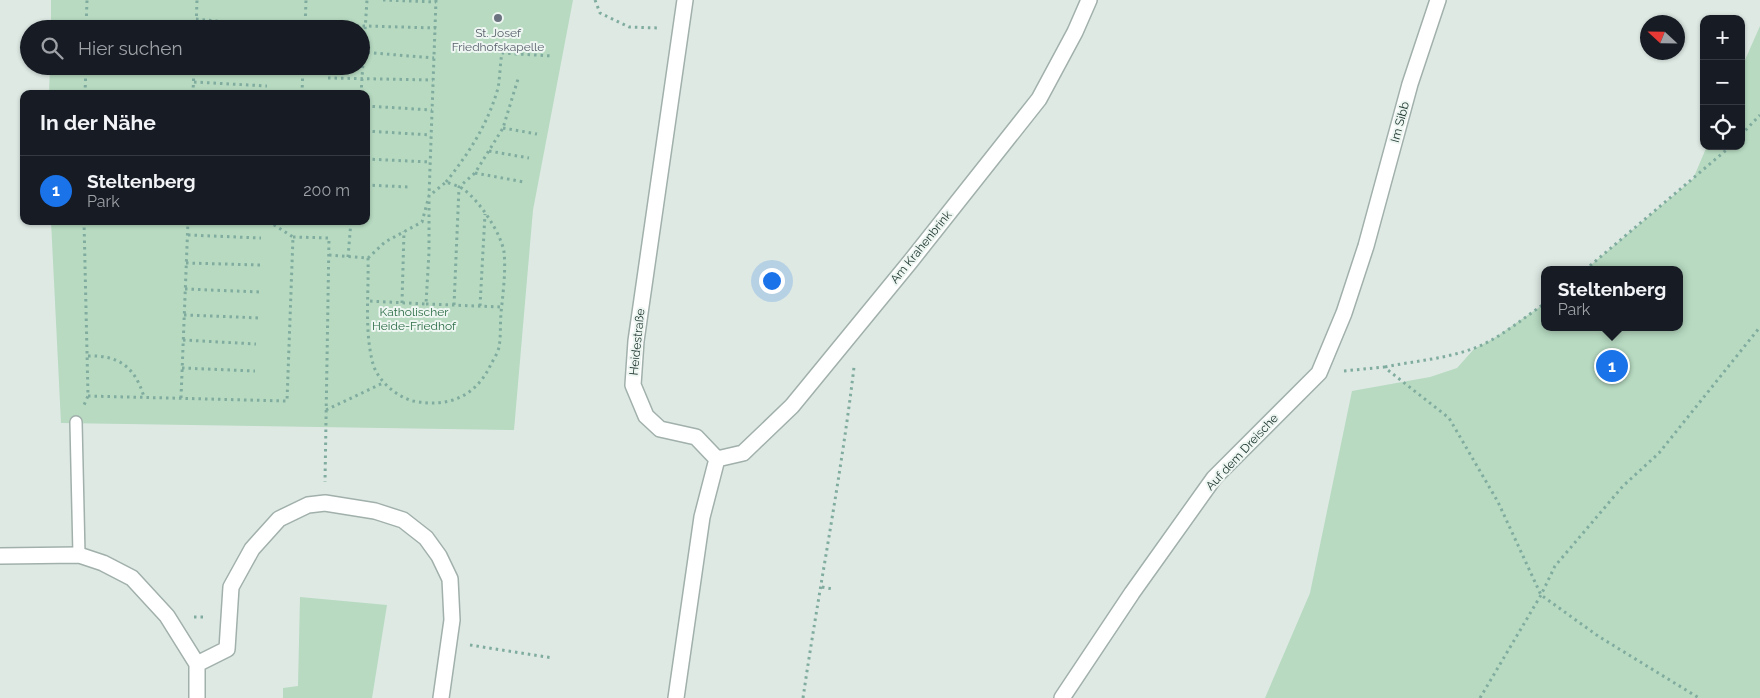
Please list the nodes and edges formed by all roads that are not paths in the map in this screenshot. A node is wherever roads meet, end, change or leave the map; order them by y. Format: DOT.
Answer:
graph roads {
  1 [pos="685,0"];
  2 [pos="1089,0"];
  3 [pos="1438,0"];
  4 [pos="1366,246"];
  5 [pos="76,422"];
  6 [pos="717,459"];
  7 [pos="79,554"];
  8 [pos="0,556"];
  9 [pos="197,664"];
  10 [pos="197,698"];
  11 [pos="441,698"];
  12 [pos="676,698"];
  13 [pos="1062,698"];
  1 -- 6 [label="street, Heidestraße"];
  2 -- 6 [label="street, Am Krahenbrink"];
  3 -- 4 [label="street, Im Sibb"];
  4 -- 13 [label="street, Auf dem Dreische"];
  5 -- 7 [label="lane"];
  6 -- 12 [label="street"];
  7 -- 8 [label="street"];
  7 -- 9 [label="street"];
  9 -- 10 [label="street"];
  9 -- 11 [label="street"];
}
